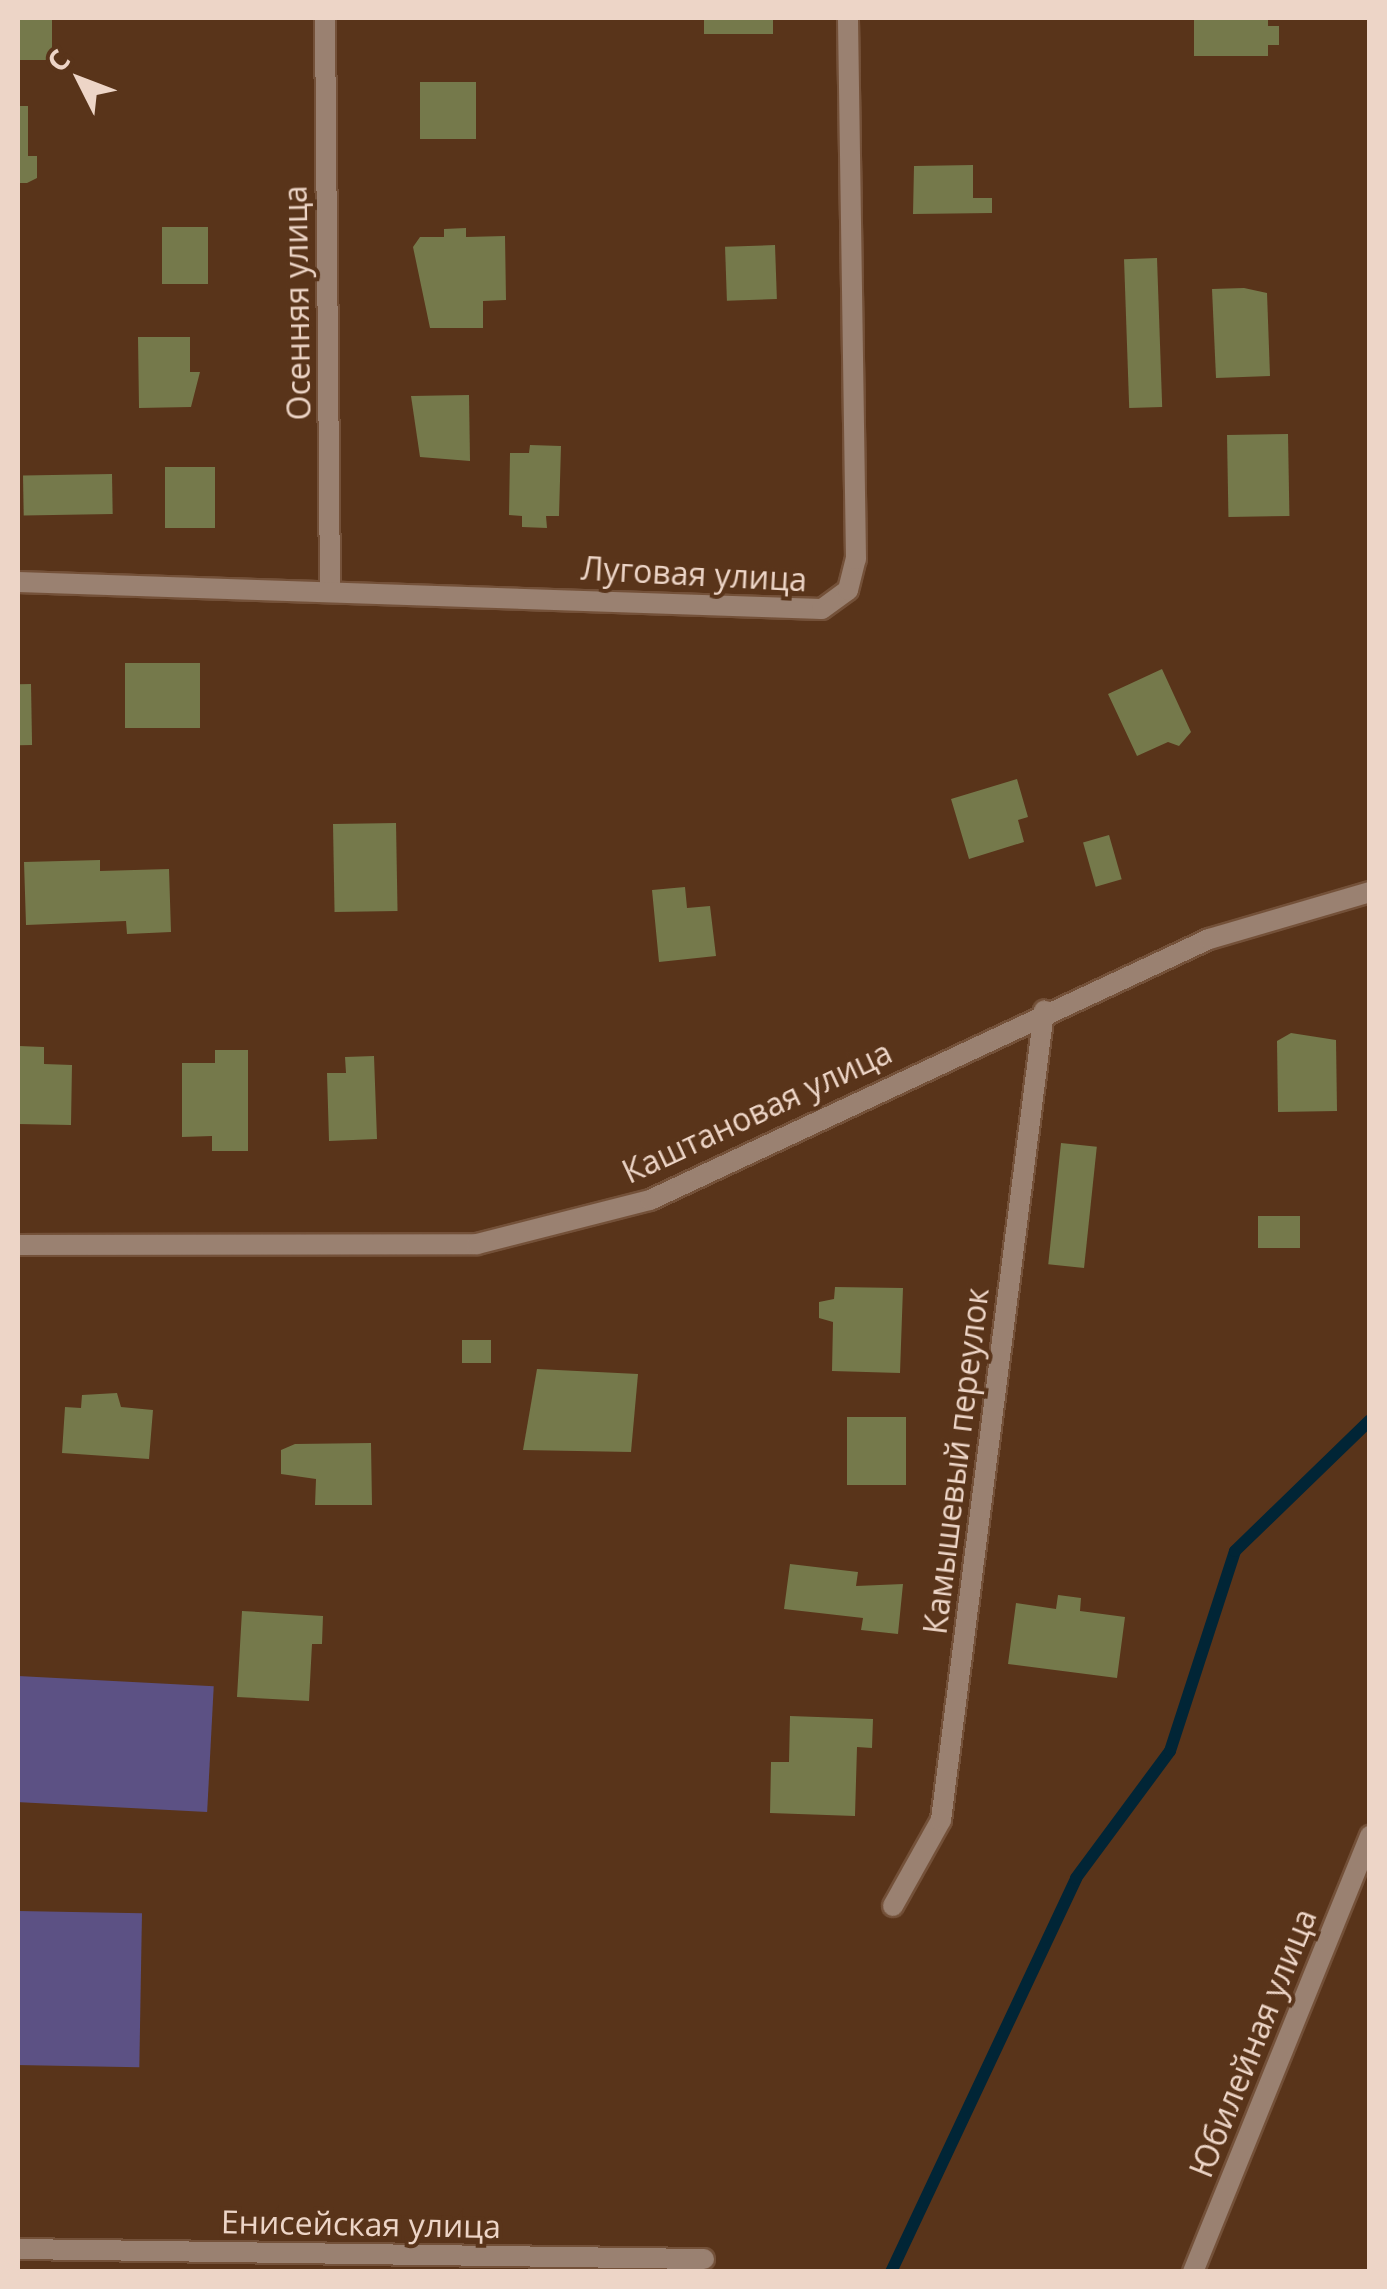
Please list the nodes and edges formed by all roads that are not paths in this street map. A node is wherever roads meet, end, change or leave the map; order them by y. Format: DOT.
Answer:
graph roads {
  1 [pos="325,18"];
  2 [pos="848,18"];
  3 [pos="18,582"];
  4 [pos="330,587"];
  5 [pos="1370,892"];
  6 [pos="1044,1011"];
  7 [pos="18,1245"];
  8 [pos="1370,1836"];
  9 [pos="893,1906"];
  10 [pos="18,2249"];
  11 [pos="704,2259"];
  12 [pos="1193,2272"];
  1 -- 4 [label="street, Осенняя улица"];
  2 -- 4 [label="street, Луговая улица"];
  3 -- 4 [label="street, Луговая улица"];
  5 -- 6 [label="street, Каштановая улица"];
  6 -- 7 [label="street, Каштановая улица"];
  6 -- 9 [label="street, Камышевый переулок"];
  8 -- 12 [label="street, Юбилейная улица"];
  10 -- 11 [label="street, Енисейская улица"];
}
